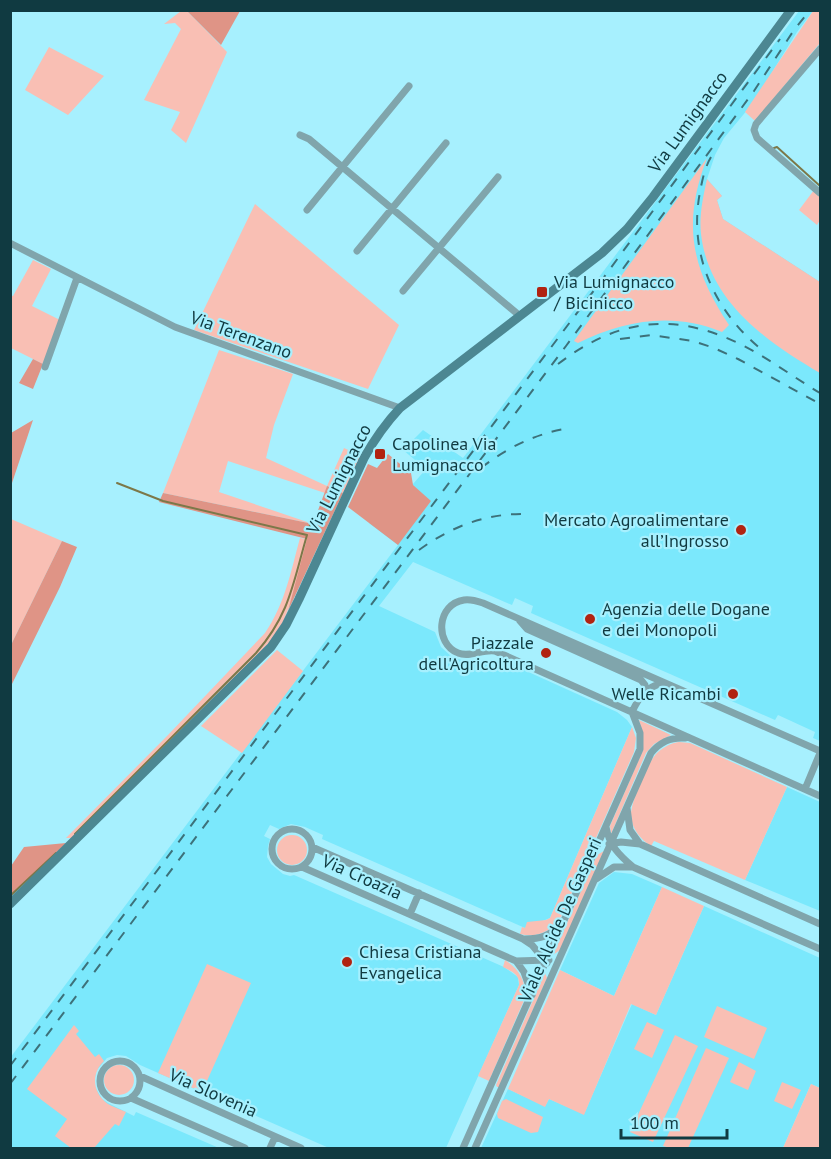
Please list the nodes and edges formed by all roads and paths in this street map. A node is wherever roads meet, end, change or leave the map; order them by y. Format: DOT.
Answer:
graph roads {
  1 [pos="791,10"];
  2 [pos="820,49"];
  3 [pos="409,86"];
  4 [pos="300,135"];
  5 [pos="446,143"];
  6 [pos="342,167"];
  7 [pos="498,177"];
  8 [pos="820,193"];
  9 [pos="392,208"];
  10 [pos="307,210"];
  11 [pos="10,243"];
  12 [pos="440,247"];
  13 [pos="357,251"];
  14 [pos="76,278"];
  15 [pos="402,291"];
  16 [pos="520,316"];
  17 [pos="45,367"];
  18 [pos="400,408"];
  19 [pos="518,619"];
  20 [pos="663,683"];
  21 [pos="645,691"];
  22 [pos="632,712"];
  23 [pos="699,742"];
  24 [pos="820,752"];
  25 [pos="805,789"];
  26 [pos="820,796"];
  27 [pos="626,806"];
  28 [pos="606,827"];
  29 [pos="611,843"];
  30 [pos="640,844"];
  31 [pos="312,847"];
  32 [pos="595,852"];
  33 [pos="302,867"];
  34 [pos="633,867"];
  35 [pos="594,881"];
  36 [pos="419,893"];
  37 [pos="10,904"];
  38 [pos="410,914"];
  39 [pos="564,921"];
  40 [pos="820,924"];
  41 [pos="523,939"];
  42 [pos="820,949"];
  43 [pos="561,955"];
  44 [pos="516,961"];
  45 [pos="546,961"];
  46 [pos="550,979"];
  47 [pos="532,995"];
  48 [pos="140,1076"];
  49 [pos="131,1098"];
  50 [pos="275,1137"];
  51 [pos="244,1149"];
  52 [pos="270,1149"];
  53 [pos="301,1149"];
  54 [pos="464,1149"];
  55 [pos="475,1149"];
  1 -- 16 [label="main road, Via Lumignacco"];
  2 -- 8 [label="street"];
  3 -- 6 [label="street"];
  4 -- 6 [label="street"];
  5 -- 9 [label="street"];
  6 -- 9 [label="street"];
  6 -- 10 [label="street"];
  7 -- 12 [label="street"];
  9 -- 12 [label="street"];
  9 -- 13 [label="street"];
  11 -- 14 [label="street, Via Terenzano"];
  12 -- 15 [label="street"];
  12 -- 16 [label="street"];
  14 -- 17 [label="street"];
  14 -- 18 [label="street, Via Terenzano"];
  16 -- 18 [label="main road, Via Lumignacco"];
  18 -- 37 [label="main road, Via Lumignacco"];
  19 -- 20 [label="street"];
  19 -- 21 [label="street"];
  19 -- 22 [label="street"];
  20 -- 21 [label="street"];
  20 -- 24 [label="street"];
  21 -- 22 [label="street"];
  22 -- 23 [label="street"];
  22 -- 28 [label="street, Viale Alcide De Gasperi"];
  23 -- 25 [label="street"];
  23 -- 27 [label="street, Viale Alcide De Gasperi"];
  24 -- 25 [label="street"];
  25 -- 26 [label="street"];
  27 -- 29 [label="street, Viale Alcide De Gasperi"];
  27 -- 30 [label="street"];
  28 -- 29 [label="street"];
  28 -- 32 [label="street, Viale Alcide De Gasperi"];
  29 -- 30 [label="street"];
  29 -- 32 [label="street"];
  29 -- 34 [label="street"];
  29 -- 35 [label="street, Viale Alcide De Gasperi"];
  30 -- 40 [label="street"];
  31 -- 33 [label="street, Via Croazia"];
  31 -- 33 [label="street, Via Croazia"];
  31 -- 36 [label="street, Via Croazia"];
  32 -- 39 [label="street, Viale Alcide De Gasperi"];
  33 -- 38 [label="street, Via Croazia"];
  34 -- 35 [label="street"];
  34 -- 42 [label="street"];
  35 -- 43 [label="street, Viale Alcide De Gasperi"];
  36 -- 38 [label="street, Via Croazia"];
  36 -- 41 [label="street, Via Croazia"];
  38 -- 44 [label="street, Via Croazia"];
  39 -- 41 [label="street"];
  39 -- 45 [label="street, Viale Alcide De Gasperi"];
  41 -- 45 [label="street, Via Croazia"];
  43 -- 45 [label="street, Via Croazia"];
  43 -- 46 [label="street, Viale Alcide De Gasperi"];
  44 -- 45 [label="street, Via Croazia"];
  44 -- 47 [label="street"];
  45 -- 46 [label="street"];
  45 -- 47 [label="street, Viale Alcide De Gasperi"];
  46 -- 55 [label="street, Viale Alcide De Gasperi"];
  47 -- 54 [label="street, Viale Alcide De Gasperi"];
  48 -- 49 [label="street, Via Slovenia"];
  48 -- 49 [label="street, Via Slovenia"];
  48 -- 50 [label="street, Via Slovenia"];
  49 -- 51 [label="street, Via Slovenia"];
  50 -- 52 [label="street"];
  50 -- 53 [label="street, Via Slovenia"];
}
